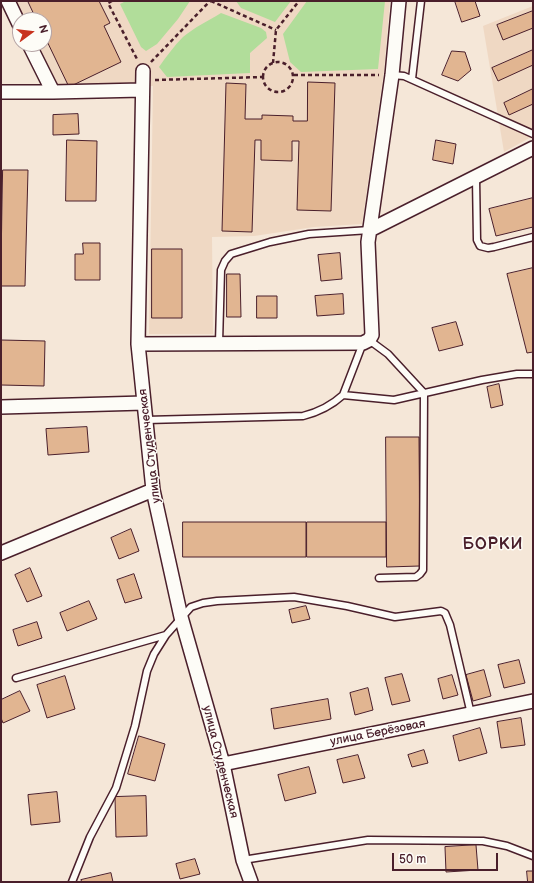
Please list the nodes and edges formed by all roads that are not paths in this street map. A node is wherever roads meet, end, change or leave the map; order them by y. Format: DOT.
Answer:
graph roads {
  1 [pos="8,1"];
  2 [pos="399,1"];
  3 [pos="420,1"];
  4 [pos="13,12"];
  5 [pos="33,52"];
  6 [pos="392,75"];
  7 [pos="412,79"];
  8 [pos="1,92"];
  9 [pos="53,92"];
  10 [pos="533,134"];
  11 [pos="533,148"];
  12 [pos="476,178"];
  13 [pos="370,230"];
  14 [pos="533,237"];
  15 [pos="366,342"];
  16 [pos="219,343"];
  17 [pos="138,344"];
  18 [pos="533,374"];
  19 [pos="424,394"];
  20 [pos="343,395"];
  21 [pos="144,403"];
  22 [pos="1,407"];
  23 [pos="146,420"];
  24 [pos="153,490"];
  25 [pos="1,552"];
  26 [pos="379,578"];
  27 [pos="181,617"];
  28 [pos="166,635"];
  29 [pos="16,678"];
  30 [pos="533,701"];
  31 [pos="471,714"];
  32 [pos="223,764"];
  33 [pos="533,856"];
  34 [pos="243,860"];
  35 [pos="72,882"];
  36 [pos="251,882"];
  1 -- 4 [label="street"];
  2 -- 6 [label="street"];
  3 -- 7 [label="lane"];
  5 -- 9 [label="street"];
  6 -- 7 [label="lane"];
  6 -- 13 [label="street"];
  7 -- 10 [label="lane"];
  8 -- 9 [label="street"];
  9 -- 17 [label="street, улица Студенческая"];
  11 -- 12 [label="street"];
  12 -- 13 [label="street"];
  12 -- 14 [label="lane"];
  13 -- 15 [label="street"];
  13 -- 16 [label="lane"];
  15 -- 16 [label="street"];
  15 -- 19 [label="lane"];
  15 -- 20 [label="lane"];
  16 -- 17 [label="street"];
  17 -- 21 [label="street, улица Студенческая"];
  18 -- 19 [label="lane"];
  19 -- 20 [label="lane"];
  19 -- 26 [label="lane"];
  20 -- 23 [label="lane"];
  21 -- 22 [label="street"];
  21 -- 23 [label="street, улица Студенческая"];
  23 -- 24 [label="street, улица Студенческая"];
  24 -- 25 [label="street"];
  24 -- 27 [label="street, улица Студенческая"];
  27 -- 28 [label="lane"];
  27 -- 31 [label="lane"];
  27 -- 32 [label="street, улица Студенческая"];
  28 -- 29 [label="lane"];
  28 -- 35 [label="lane"];
  30 -- 31 [label="street, улица Берёзовая"];
  31 -- 32 [label="street, улица Берёзовая"];
  32 -- 34 [label="street, улица Студенческая"];
  33 -- 34 [label="lane"];
  34 -- 36 [label="street, улица Студенческая"];
}
